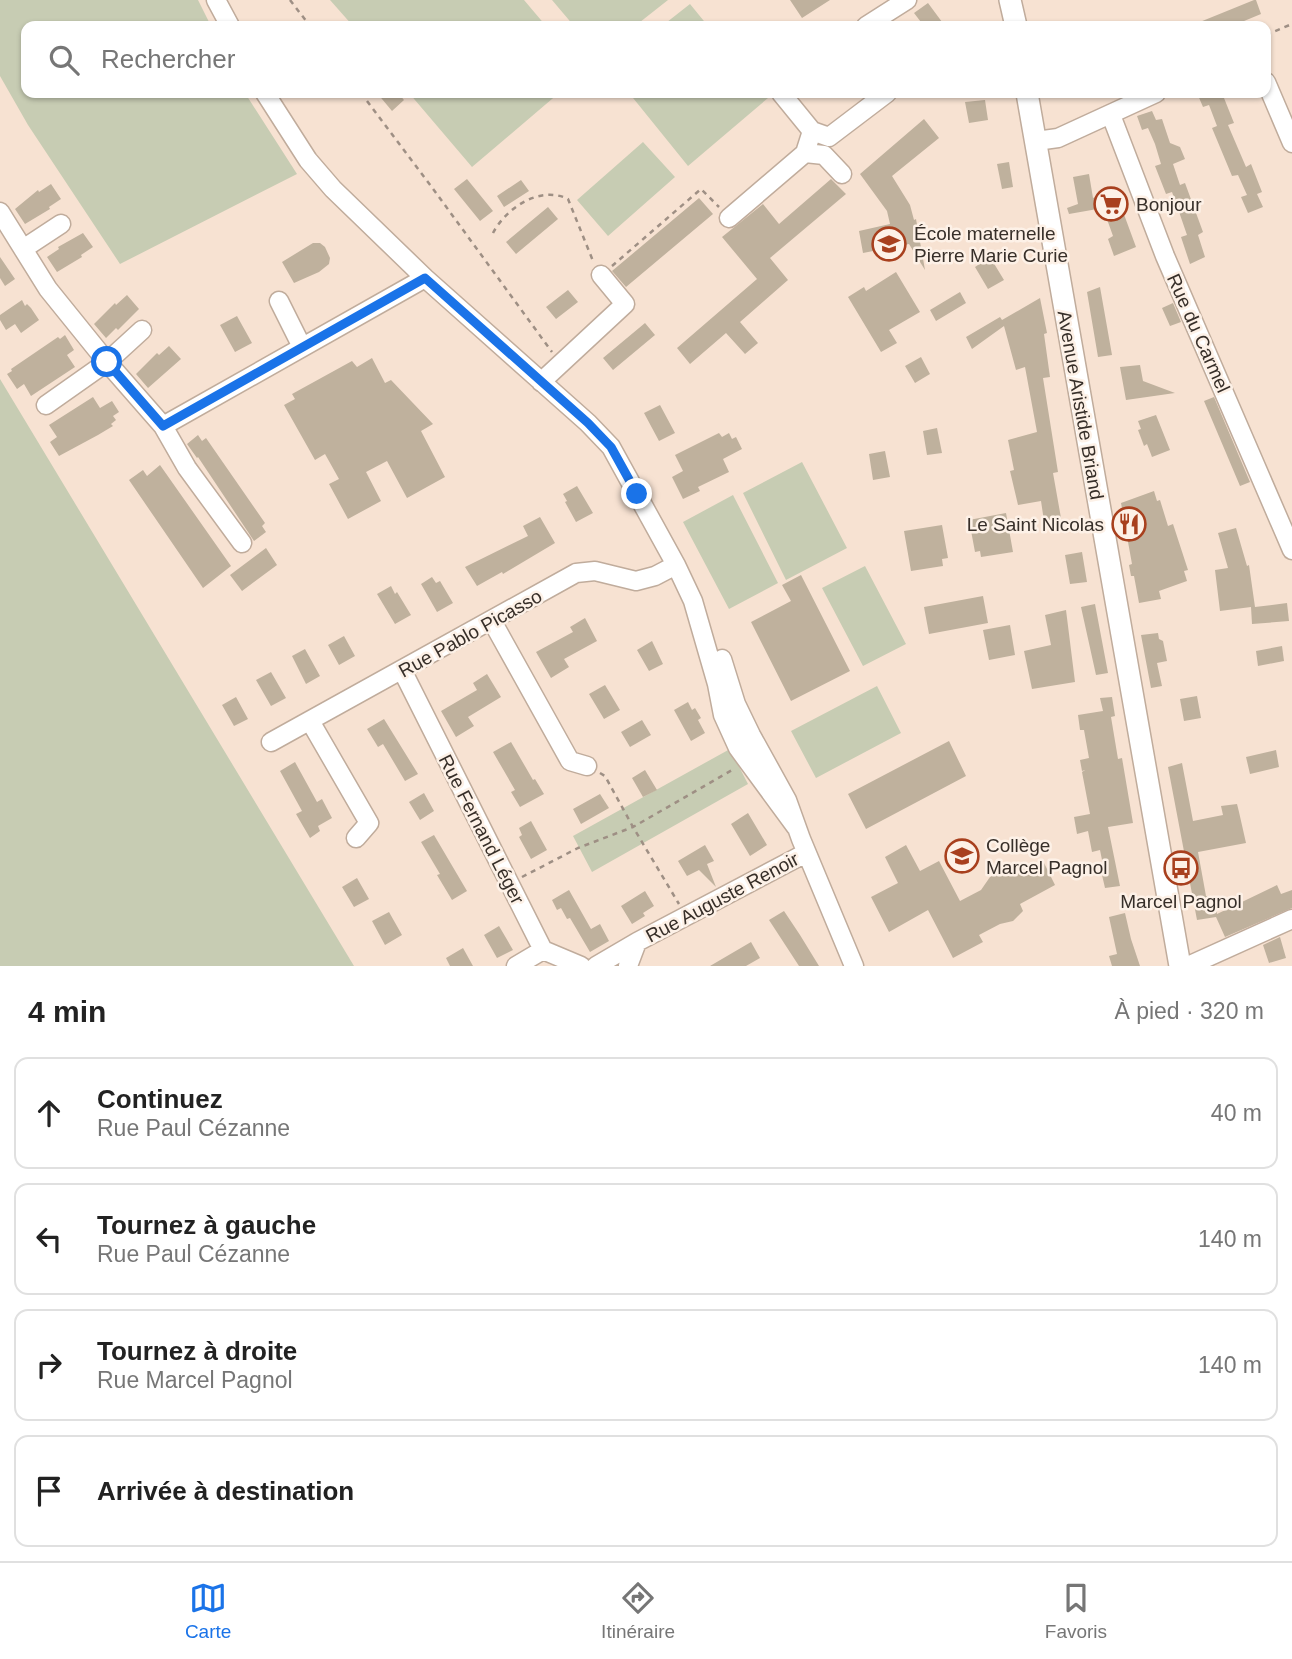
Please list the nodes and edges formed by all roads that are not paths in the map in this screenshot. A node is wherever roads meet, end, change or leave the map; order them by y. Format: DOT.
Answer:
graph roads {
  1 [pos="216,0"];
  2 [pos="907,0"];
  3 [pos="1010,0"];
  4 [pos="227,21"];
  5 [pos="874,21"];
  6 [pos="1015,21"];
  7 [pos="1271,94"];
  8 [pos="268,98"];
  9 [pos="785,98"];
  10 [pos="880,98"];
  11 [pos="1028,98"];
  12 [pos="1146,98"];
  13 [pos="1111,115"];
  14 [pos="822,141"];
  15 [pos="1036,141"];
  16 [pos="1292,143"];
  17 [pos="842,174"];
  18 [pos="0,212"];
  19 [pos="729,218"];
  20 [pos="61,224"];
  21 [pos="23,249"];
  22 [pos="601,275"];
  23 [pos="425,278"];
  24 [pos="279,301"];
  25 [pos="142,330"];
  26 [pos="302,347"];
  27 [pos="107,362"];
  28 [pos="541,382"];
  29 [pos="46,405"];
  30 [pos="163,426"];
  31 [pos="242,543"];
  32 [pos="1292,550"];
  33 [pos="676,565"];
  34 [pos="492,621"];
  35 [pos="701,624"];
  36 [pos="402,670"];
  37 [pos="310,721"];
  38 [pos="271,742"];
  39 [pos="587,766"];
  40 [pos="796,827"];
  41 [pos="356,838"];
  42 [pos="806,853"];
  43 [pos="1292,919"];
  44 [pos="637,942"];
  45 [pos="543,950"];
  46 [pos="516,966"];
  47 [pos="581,966"];
  48 [pos="596,966"];
  49 [pos="628,966"];
  50 [pos="854,966"];
  51 [pos="1180,966"];
  52 [pos="1188,966"];
  1 -- 4 [label="street"];
  2 -- 5 [label="street"];
  3 -- 6 [label="main road"];
  7 -- 16 [label="street"];
  8 -- 23 [label="street"];
  9 -- 14 [label="street"];
  10 -- 14 [label="street"];
  11 -- 15 [label="main road, Avenue Aristide Briand"];
  12 -- 13 [label="street"];
  13 -- 15 [label="street"];
  13 -- 32 [label="street, Rue du Carmel"];
  14 -- 17 [label="street"];
  14 -- 19 [label="street"];
  15 -- 51 [label="main road, Avenue Aristide Briand"];
  18 -- 21 [label="street"];
  20 -- 21 [label="street"];
  21 -- 27 [label="street"];
  22 -- 28 [label="street"];
  23 -- 26 [label="street"];
  23 -- 28 [label="street"];
  24 -- 26 [label="street"];
  25 -- 27 [label="street"];
  26 -- 30 [label="street"];
  27 -- 29 [label="street"];
  27 -- 30 [label="street"];
  28 -- 33 [label="street"];
  30 -- 31 [label="street"];
  33 -- 34 [label="street, Rue Pablo Picasso"];
  33 -- 35 [label="street"];
  34 -- 36 [label="street, Rue Pablo Picasso"];
  34 -- 39 [label="street"];
  35 -- 40 [label="street"];
  35 -- 40 [label="street"];
  36 -- 37 [label="street, Rue Pablo Picasso"];
  36 -- 45 [label="street, Rue Fernand Léger"];
  37 -- 38 [label="street, Rue Pablo Picasso"];
  37 -- 41 [label="street"];
  40 -- 42 [label="street"];
  42 -- 44 [label="street, Rue Auguste Renoir"];
  42 -- 50 [label="street"];
  43 -- 52 [label="street"];
  44 -- 48 [label="street, Rue Auguste Renoir"];
  44 -- 49 [label="street, Rue Auguste Renoir"];
  45 -- 46 [label="street"];
  45 -- 47 [label="street"];
}
